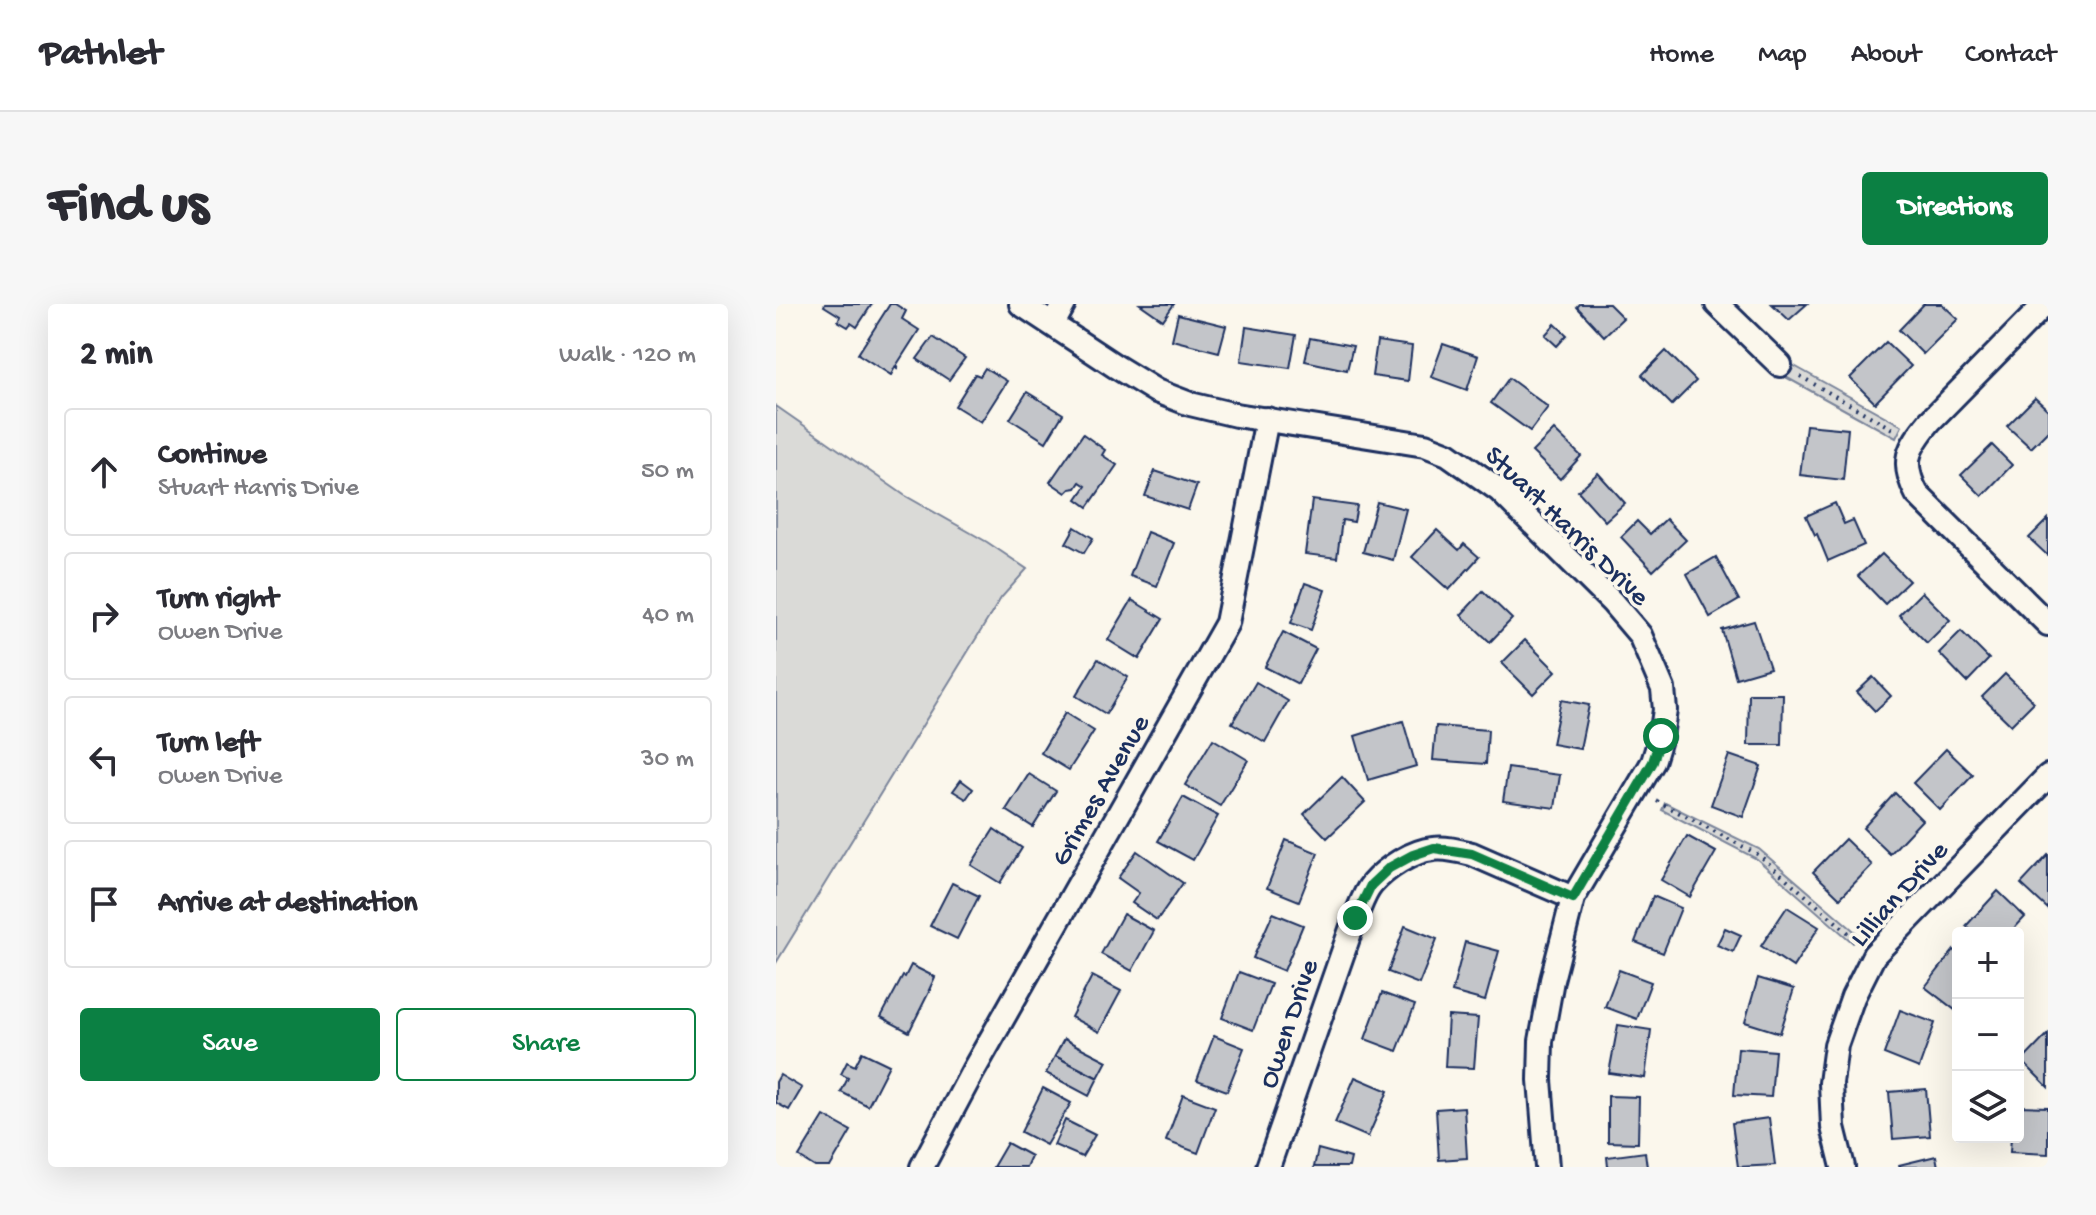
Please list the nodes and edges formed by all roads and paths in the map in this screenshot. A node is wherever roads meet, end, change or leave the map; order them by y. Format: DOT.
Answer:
graph roads {
  1 [pos="1021,304"];
  2 [pos="1064,304"];
  3 [pos="1717,304"];
  4 [pos="2045,304"];
  5 [pos="1053,324"];
  6 [pos="1780,365"];
  7 [pos="1267,419"];
  8 [pos="1914,441"];
  9 [pos="2048,624"];
  10 [pos="2048,776"];
  11 [pos="1637,790"];
  12 [pos="1573,898"];
  13 [pos="1874,955"];
  14 [pos="922,1167"];
  15 [pos="1268,1167"];
  16 [pos="1547,1167"];
  17 [pos="1843,1167"];
  1 -- 5 [label="street, Stuart Harris Drive"];
  2 -- 5 [label="street"];
  3 -- 6 [label="street"];
  4 -- 8 [label="street"];
  5 -- 7 [label="street, Stuart Harris Drive"];
  6 -- 8 [label="path"];
  7 -- 11 [label="street, Stuart Harris Drive"];
  7 -- 14 [label="street, Grimes Avenue"];
  8 -- 9 [label="street"];
  10 -- 13 [label="street, Lillian Drive"];
  11 -- 12 [label="street, Stuart Harris Drive"];
  11 -- 13 [label="path"];
  12 -- 15 [label="street, Owen Drive"];
  12 -- 16 [label="street, Stuart Harris Drive"];
  13 -- 17 [label="street, Lillian Drive"];
}
